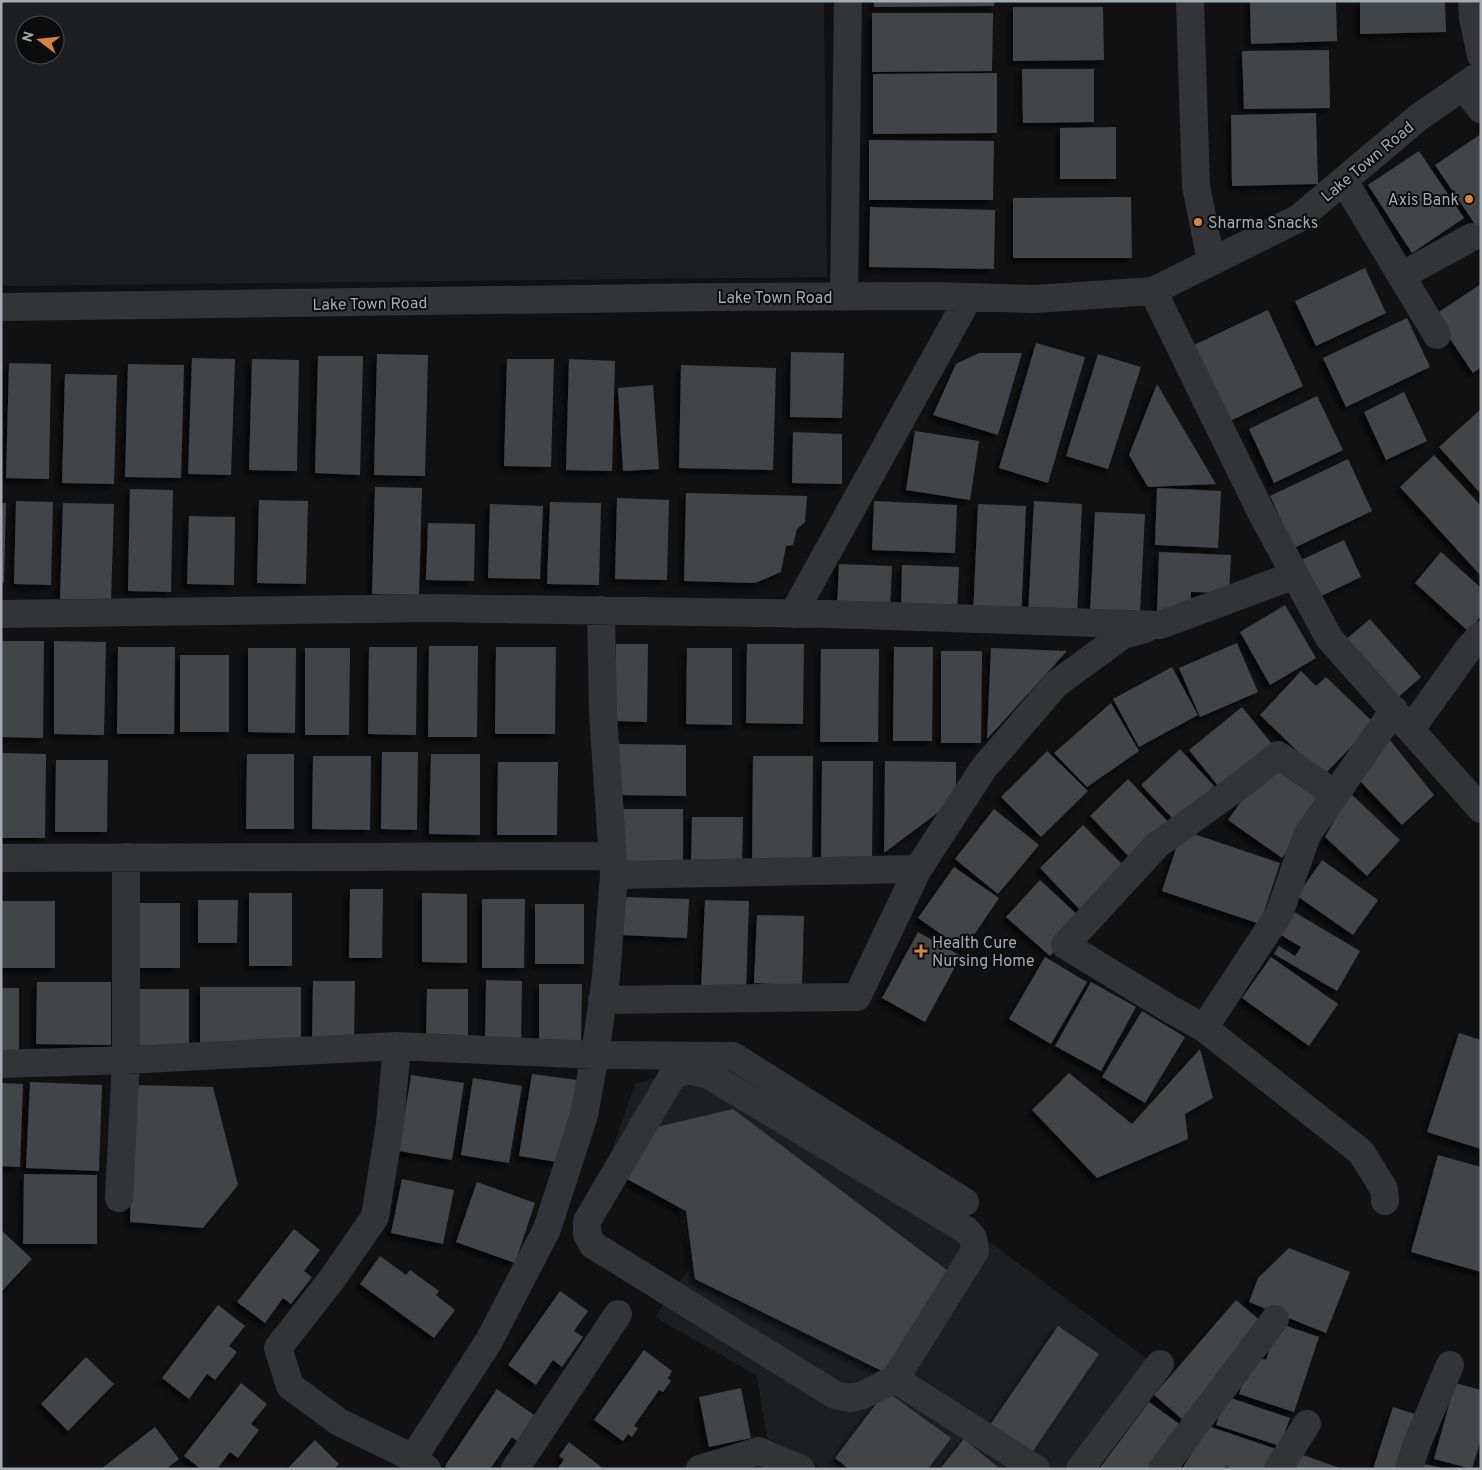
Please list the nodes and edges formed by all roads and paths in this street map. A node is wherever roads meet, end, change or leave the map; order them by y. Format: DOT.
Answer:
graph roads {
  1 [pos="848,1"];
  2 [pos="1190,1"];
  3 [pos="1472,1"];
  4 [pos="1481,55"];
  5 [pos="1472,80"];
  6 [pos="1481,109"];
  7 [pos="1344,181"];
  8 [pos="1472,237"];
  9 [pos="1211,261"];
  10 [pos="1401,276"];
  11 [pos="1153,291"];
  12 [pos="844,297"];
  13 [pos="968,297"];
  14 [pos="1,307"];
  15 [pos="1437,335"];
  16 [pos="1295,575"];
  17 [pos="601,610"];
  18 [pos="1,614"];
  19 [pos="793,614"];
  20 [pos="1160,625"];
  21 [pos="1481,635"];
  22 [pos="1402,719"];
  23 [pos="1335,794"];
  24 [pos="1481,809"];
  25 [pos="126,857"];
  26 [pos="1,858"];
  27 [pos="613,865"];
  28 [pos="918,869"];
  29 [pos="602,1000"];
  30 [pos="1204,1028"];
  31 [pos="397,1046"];
  32 [pos="595,1055"];
  33 [pos="126,1060"];
  34 [pos="1,1064"];
  35 [pos="119,1198"];
  36 [pos="1385,1201"];
  37 [pos="964,1202"];
  38 [pos="618,1314"];
  39 [pos="1275,1319"];
  40 [pos="1160,1364"];
  41 [pos="1450,1365"];
  42 [pos="896,1379"];
  43 [pos="1307,1424"];
  44 [pos="420,1463"];
  45 [pos="515,1469"];
  46 [pos="700,1469"];
  47 [pos="801,1469"];
  48 [pos="1036,1469"];
  49 [pos="1080,1469"];
  50 [pos="1162,1469"];
  51 [pos="1278,1469"];
  52 [pos="1409,1469"];
  1 -- 12 [label="street"];
  2 -- 9 [label="street"];
  3 -- 4 [label="street"];
  5 -- 6 [label="street"];
  5 -- 7 [label="street, Lake Town Road"];
  7 -- 9 [label="street, Lake Town Road"];
  7 -- 10 [label="street"];
  8 -- 10 [label="street"];
  9 -- 11 [label="street, Lake Town Road"];
  10 -- 15 [label="street"];
  11 -- 13 [label="street, Lake Town Road"];
  11 -- 16 [label="street"];
  12 -- 13 [label="street, Lake Town Road"];
  12 -- 14 [label="street, Lake Town Road"];
  13 -- 19 [label="street"];
  16 -- 20 [label="street"];
  16 -- 22 [label="street"];
  17 -- 18 [label="street"];
  17 -- 19 [label="street"];
  17 -- 27 [label="street"];
  19 -- 20 [label="street"];
  20 -- 28 [label="street"];
  21 -- 22 [label="street"];
  22 -- 23 [label="street"];
  22 -- 24 [label="street"];
  23 -- 30 [label="street"];
  23 -- 30 [label="street"];
  25 -- 26 [label="street"];
  25 -- 27 [label="street"];
  25 -- 33 [label="street"];
  27 -- 28 [label="street"];
  27 -- 29 [label="street"];
  28 -- 29 [label="street"];
  29 -- 32 [label="street"];
  30 -- 36 [label="street"];
  31 -- 32 [label="street"];
  31 -- 33 [label="street"];
  31 -- 44 [label="street"];
  32 -- 37 [label="street"];
  32 -- 44 [label="street"];
  33 -- 34 [label="street"];
  33 -- 35 [label="street"];
  38 -- 45 [label="street"];
  39 -- 50 [label="street"];
  40 -- 49 [label="street"];
  41 -- 52 [label="street"];
  42 -- 42 [label="street"];
  42 -- 48 [label="street"];
  43 -- 51 [label="street"];
  46 -- 47 [label="street"];
}
